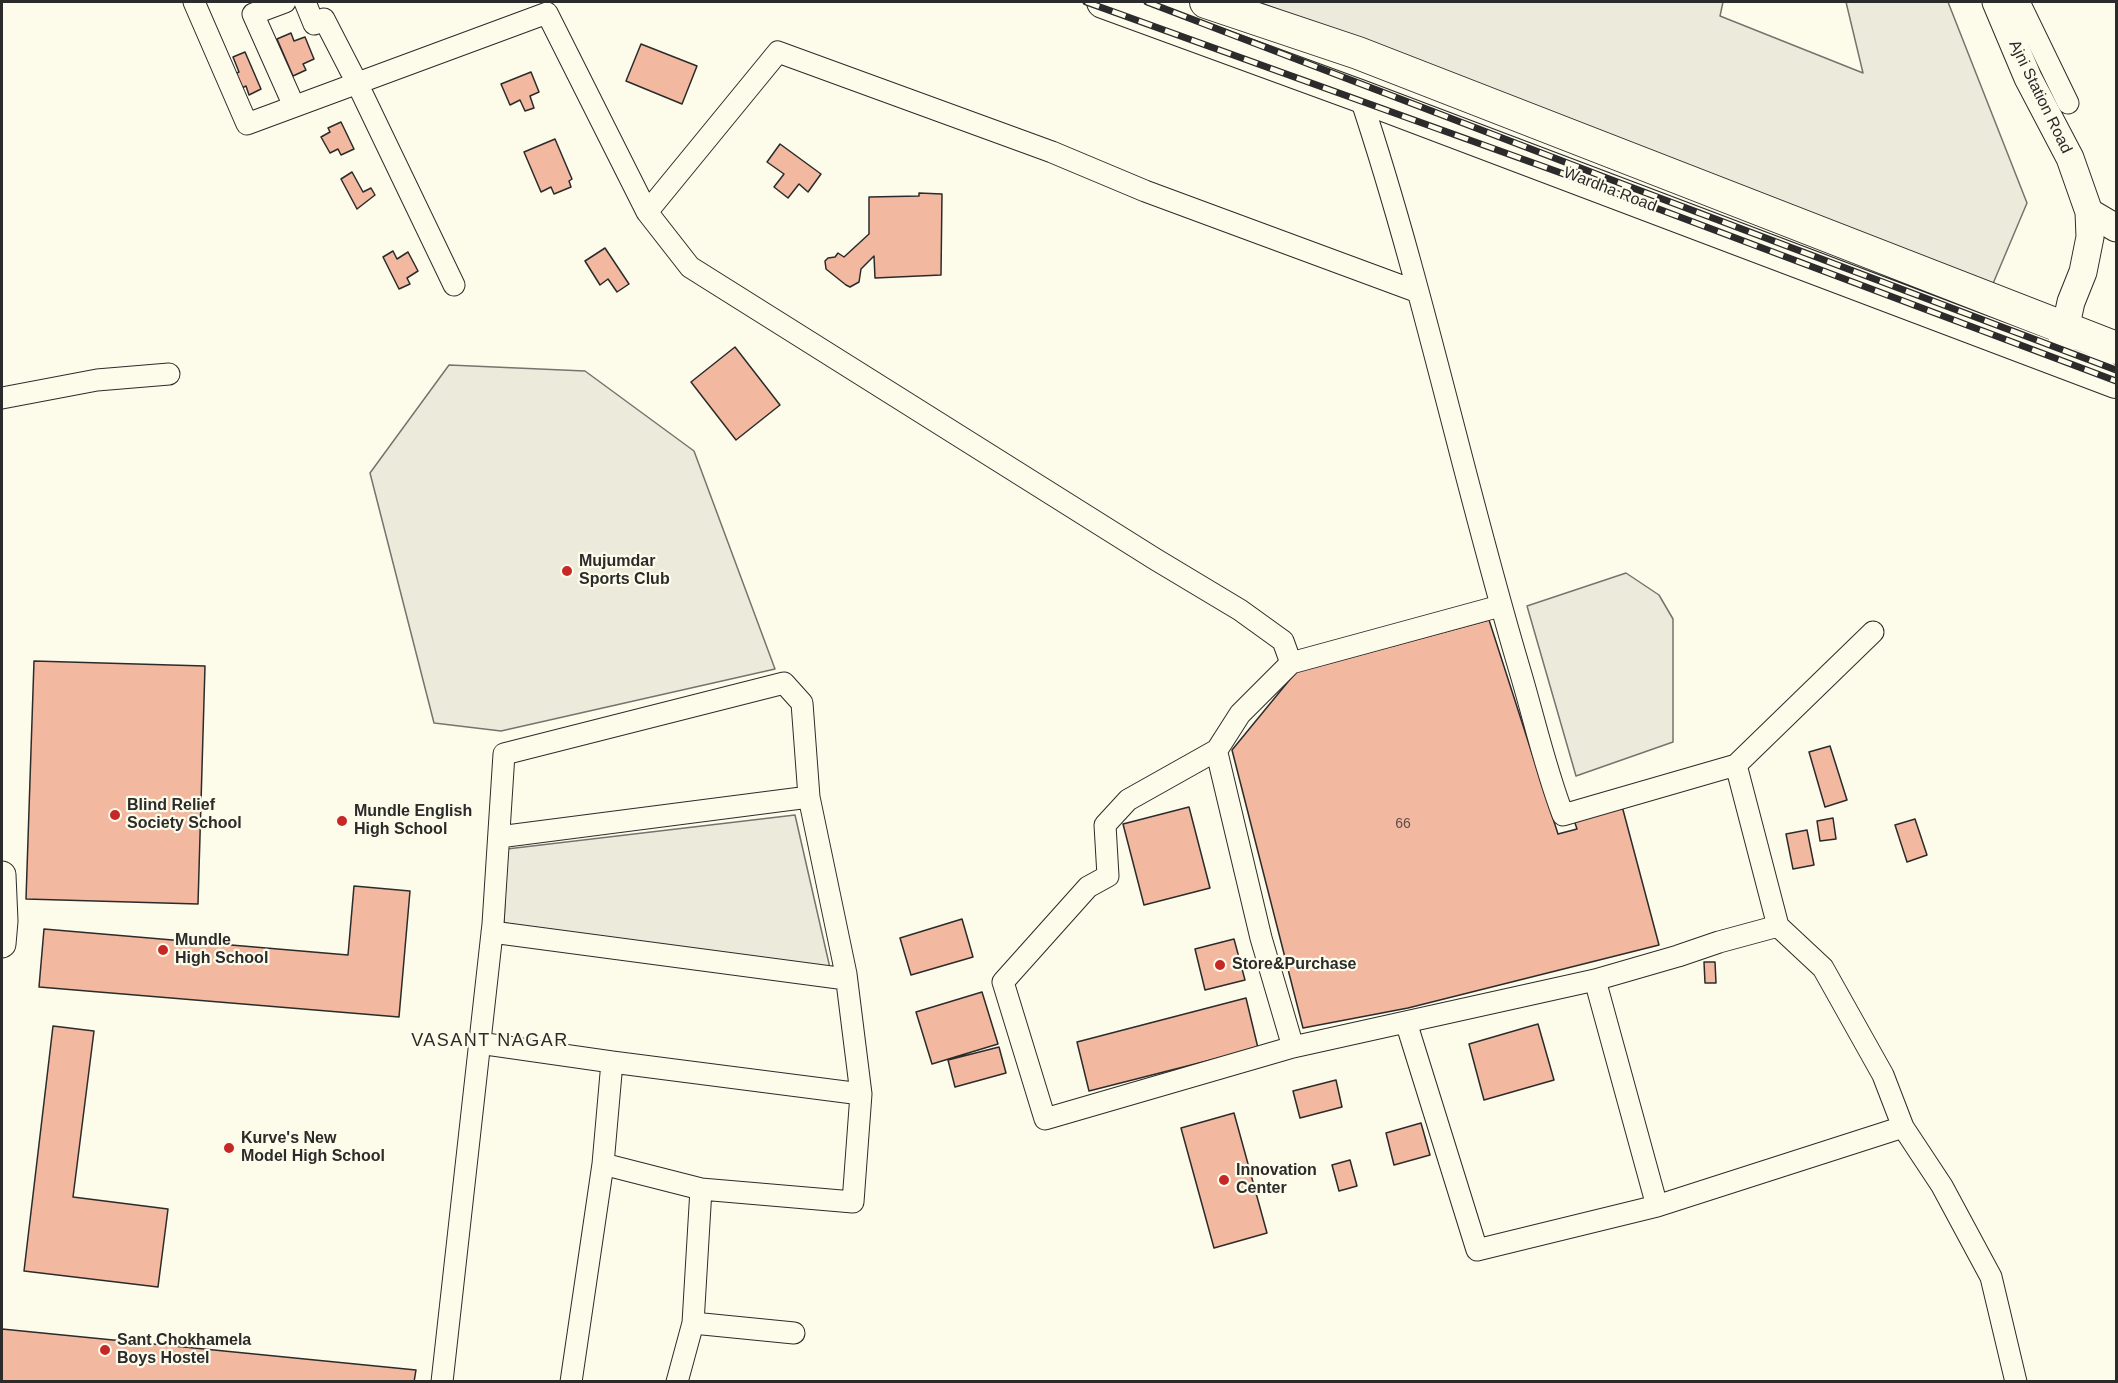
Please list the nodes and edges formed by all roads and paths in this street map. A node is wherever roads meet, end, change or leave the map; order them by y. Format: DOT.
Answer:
graph roads {
  1 [pos="194,2"];
  2 [pos="285,2"];
  3 [pos="304,2"];
  4 [pos="1103,2"];
  5 [pos="1206,2"];
  6 [pos="1982,2"];
  7 [pos="1996,2"];
  8 [pos="2019,2"];
  9 [pos="357,83"];
  10 [pos="1360,96"];
  11 [pos="2068,103"];
  12 [pos="294,106"];
  13 [pos="2080,195"];
  14 [pos="646,212"];
  15 [pos="2116,228"];
  16 [pos="454,285"];
  17 [pos="1418,292"];
  18 [pos="2059,325"];
  19 [pos="2116,348"];
  20 [pos="2050,356"];
  21 [pos="169,374"];
  22 [pos="2116,382"];
  23 [pos="2,398"];
  24 [pos="1500,606"];
  25 [pos="1873,632"];
  26 [pos="1291,663"];
  27 [pos="1217,750"];
  28 [pos="1736,765"];
  29 [pos="809,796"];
  30 [pos="499,837"];
  31 [pos="2,875"];
  32 [pos="1778,926"];
  33 [pos="492,932"];
  34 [pos="2,944"];
  35 [pos="846,979"];
  36 [pos="1595,980"];
  37 [pos="1406,1022"];
  38 [pos="479,1043"];
  39 [pos="1293,1047"];
  40 [pos="612,1062"];
  41 [pos="861,1094"];
  42 [pos="1903,1127"];
  43 [pos="603,1164"];
  44 [pos="701,1189"];
  45 [pos="1657,1206"];
  46 [pos="693,1323"];
  47 [pos="794,1333"];
  48 [pos="2010,1381"];
  49 [pos="442,1382"];
  50 [pos="571,1382"];
  51 [pos="677,1382"];
  1 -- 12 [label="street"];
  2 -- 12 [label="street"];
  3 -- 9 [label="street"];
  4 -- 10 [label="highway, Wardha Road"];
  5 -- 18 [label="highway"];
  6 -- 13 [label="main road, Ajni Station Road"];
  7 -- 13 [label="main road, Ajni Station Road"];
  8 -- 11 [label="street"];
  9 -- 12 [label="street"];
  9 -- 14 [label="street"];
  9 -- 16 [label="street"];
  10 -- 17 [label="street"];
  10 -- 20 [label="highway, Wardha Road"];
  13 -- 15 [label="main road"];
  13 -- 18 [label="main road"];
  13 -- 18 [label="main road"];
  14 -- 17 [label="street"];
  14 -- 26 [label="street"];
  17 -- 24 [label="street"];
  18 -- 19 [label="highway"];
  18 -- 20 [label="main road"];
  20 -- 22 [label="highway, Wardha Road"];
  21 -- 23 [label="street"];
  24 -- 26 [label="street"];
  24 -- 28 [label="street"];
  25 -- 28 [label="street"];
  26 -- 27 [label="street"];
  27 -- 39 [label="street"];
  27 -- 39 [label="street"];
  28 -- 32 [label="street"];
  29 -- 30 [label="street"];
  29 -- 30 [label="street"];
  29 -- 35 [label="street"];
  30 -- 33 [label="street"];
  31 -- 34 [label="main road"];
  32 -- 36 [label="street"];
  32 -- 42 [label="street"];
  33 -- 35 [label="street"];
  33 -- 38 [label="street"];
  35 -- 41 [label="street"];
  36 -- 37 [label="street"];
  36 -- 45 [label="street"];
  37 -- 39 [label="street"];
  37 -- 45 [label="street"];
  38 -- 40 [label="street"];
  38 -- 49 [label="street"];
  40 -- 41 [label="street"];
  40 -- 43 [label="street"];
  41 -- 44 [label="street"];
  42 -- 45 [label="street"];
  42 -- 48 [label="street"];
  43 -- 44 [label="street"];
  43 -- 50 [label="street"];
  44 -- 46 [label="street"];
  46 -- 47 [label="street"];
  46 -- 51 [label="street"];
}
